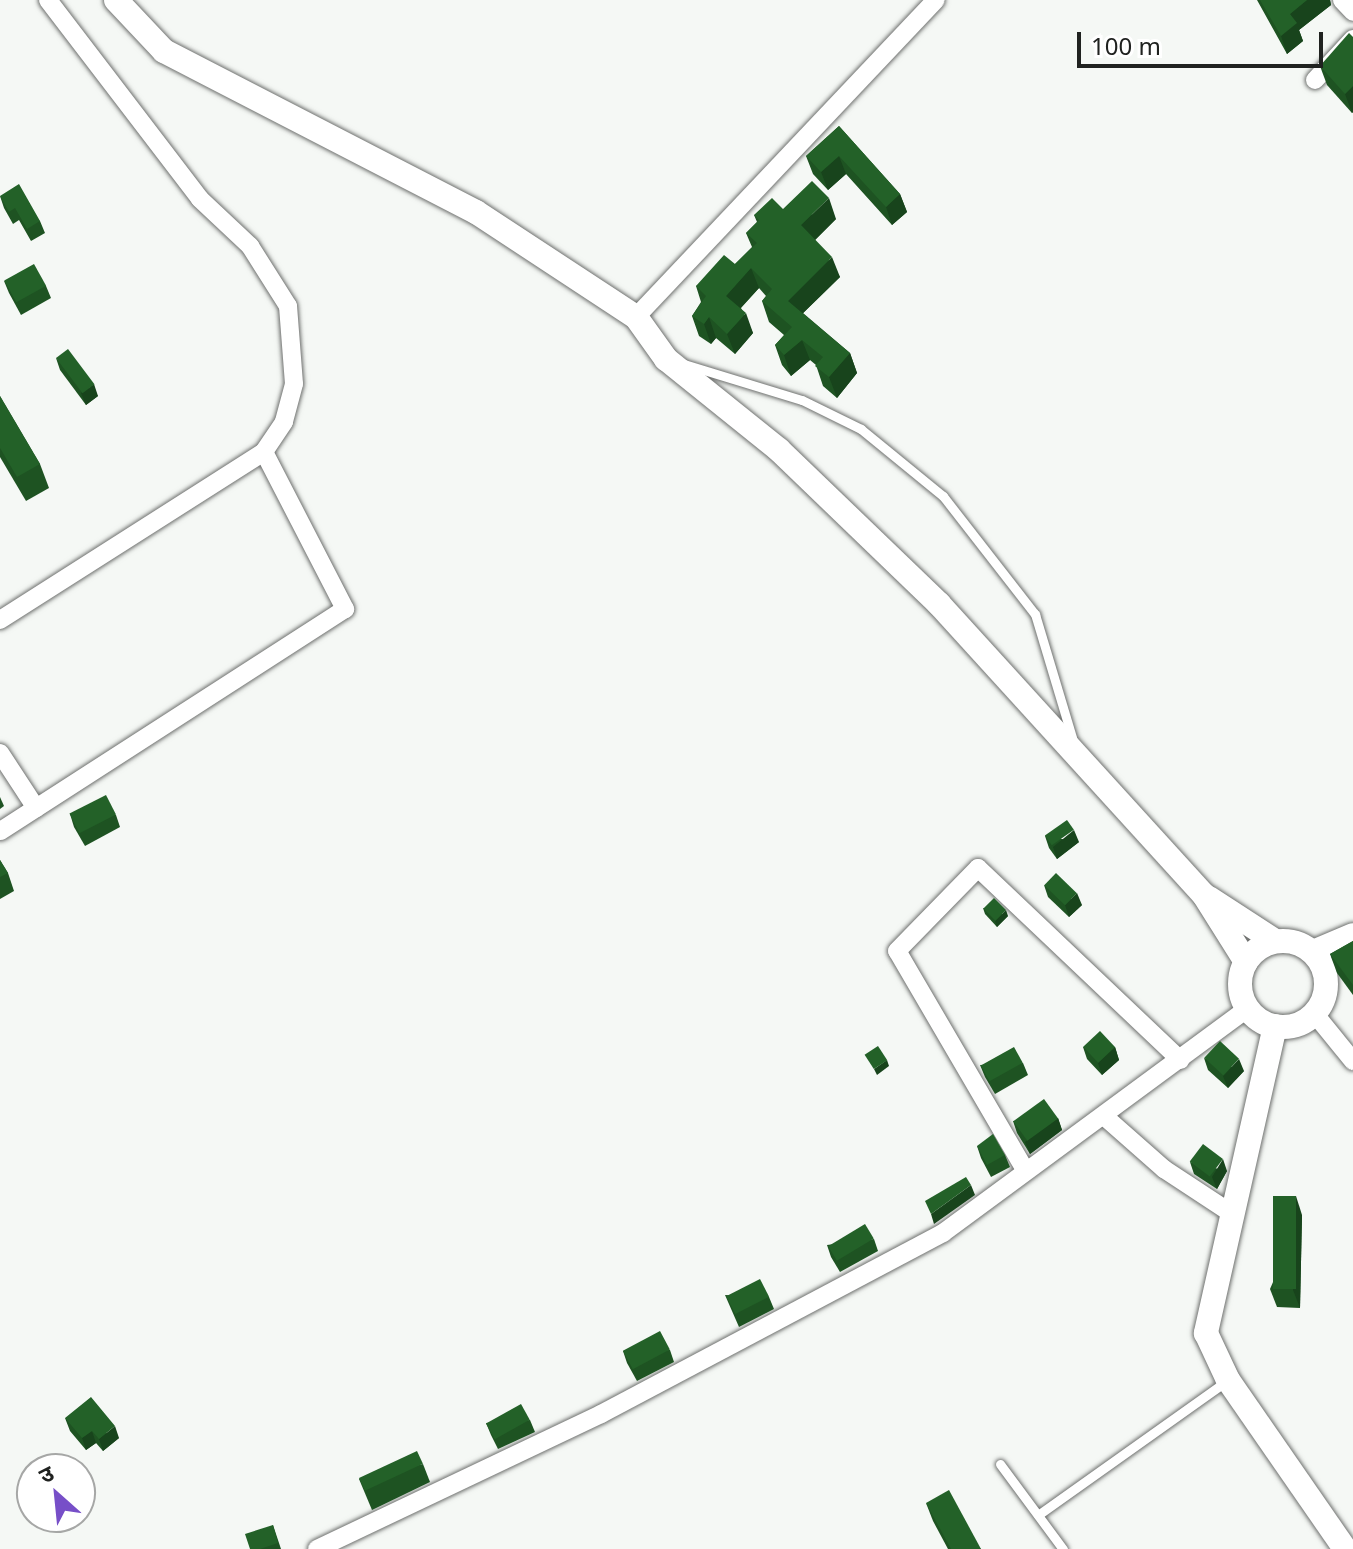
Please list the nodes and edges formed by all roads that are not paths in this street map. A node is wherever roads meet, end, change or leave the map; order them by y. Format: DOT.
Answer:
graph roads {
  1 [pos="48,0"];
  2 [pos="116,0"];
  3 [pos="936,0"];
  4 [pos="1342,0"];
  5 [pos="1353,12"];
  6 [pos="1353,39"];
  7 [pos="1315,80"];
  8 [pos="636,317"];
  9 [pos="666,359"];
  10 [pos="264,452"];
  11 [pos="0,620"];
  12 [pos="1076,752"];
  13 [pos="0,753"];
  14 [pos="36,808"];
  15 [pos="0,831"];
  16 [pos="1204,895"];
  17 [pos="1353,935"];
  18 [pos="1275,941"];
  19 [pos="1313,952"];
  20 [pos="1246,962"];
  21 [pos="1248,1008"];
  22 [pos="1314,1013"];
  23 [pos="1275,1026"];
  24 [pos="1180,1060"];
  25 [pos="1353,1061"];
  26 [pos="1105,1117"];
  27 [pos="1024,1168"];
  28 [pos="1231,1213"];
  29 [pos="1228,1380"];
  30 [pos="1000,1464"];
  31 [pos="1038,1515"];
  32 [pos="317,1549"];
  33 [pos="1063,1549"];
  34 [pos="1345,1549"];
  1 -- 10 [label="street"];
  2 -- 8 [label="street"];
  3 -- 8 [label="street"];
  4 -- 5 [label="street"];
  6 -- 7 [label="street"];
  8 -- 9 [label="street"];
  9 -- 12 [label="street"];
  9 -- 12 [label="lane"];
  10 -- 11 [label="street"];
  10 -- 14 [label="street"];
  12 -- 16 [label="street"];
  13 -- 14 [label="street"];
  14 -- 15 [label="street"];
  16 -- 18 [label="street"];
  16 -- 20 [label="street"];
  17 -- 19 [label="street"];
  18 -- 19 [label="street"];
  18 -- 20 [label="street"];
  19 -- 22 [label="street"];
  20 -- 21 [label="street"];
  21 -- 23 [label="street"];
  21 -- 24 [label="street"];
  22 -- 23 [label="street"];
  22 -- 25 [label="street"];
  23 -- 28 [label="street"];
  24 -- 26 [label="street"];
  24 -- 27 [label="street"];
  26 -- 27 [label="street"];
  26 -- 28 [label="street"];
  27 -- 32 [label="street"];
  28 -- 29 [label="street"];
  29 -- 31 [label="lane"];
  29 -- 34 [label="street"];
  30 -- 31 [label="lane"];
  31 -- 33 [label="lane"];
}
